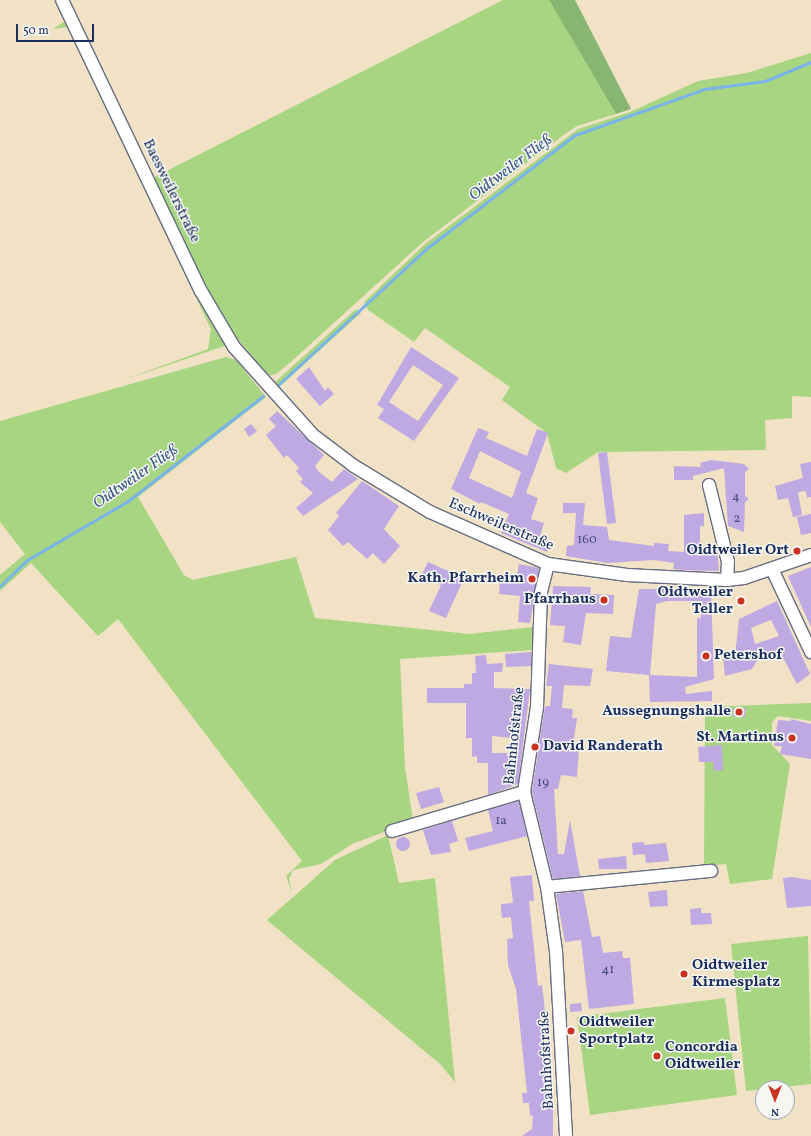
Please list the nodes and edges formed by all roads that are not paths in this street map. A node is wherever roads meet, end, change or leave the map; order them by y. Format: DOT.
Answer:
graph roads {
  1 [pos="62,0"];
  2 [pos="267,386"];
  3 [pos="709,485"];
  4 [pos="811,555"];
  5 [pos="548,564"];
  6 [pos="772,569"];
  7 [pos="727,580"];
  8 [pos="811,652"];
  9 [pos="524,792"];
  10 [pos="392,831"];
  11 [pos="711,871"];
  12 [pos="547,886"];
  13 [pos="566,1136"];
  1 -- 2 [label="street, Baesweilerstraße"];
  2 -- 5 [label="street, Eschweilerstraße"];
  3 -- 7 [label="street"];
  4 -- 6 [label="street, Eschweilerstraße"];
  5 -- 7 [label="street, Eschweilerstraße"];
  5 -- 9 [label="street, Bahnhofstraße"];
  6 -- 7 [label="street, Eschweilerstraße"];
  6 -- 8 [label="street"];
  9 -- 10 [label="street"];
  9 -- 12 [label="street, Bahnhofstraße"];
  11 -- 12 [label="street"];
  12 -- 13 [label="street, Bahnhofstraße"];
}
